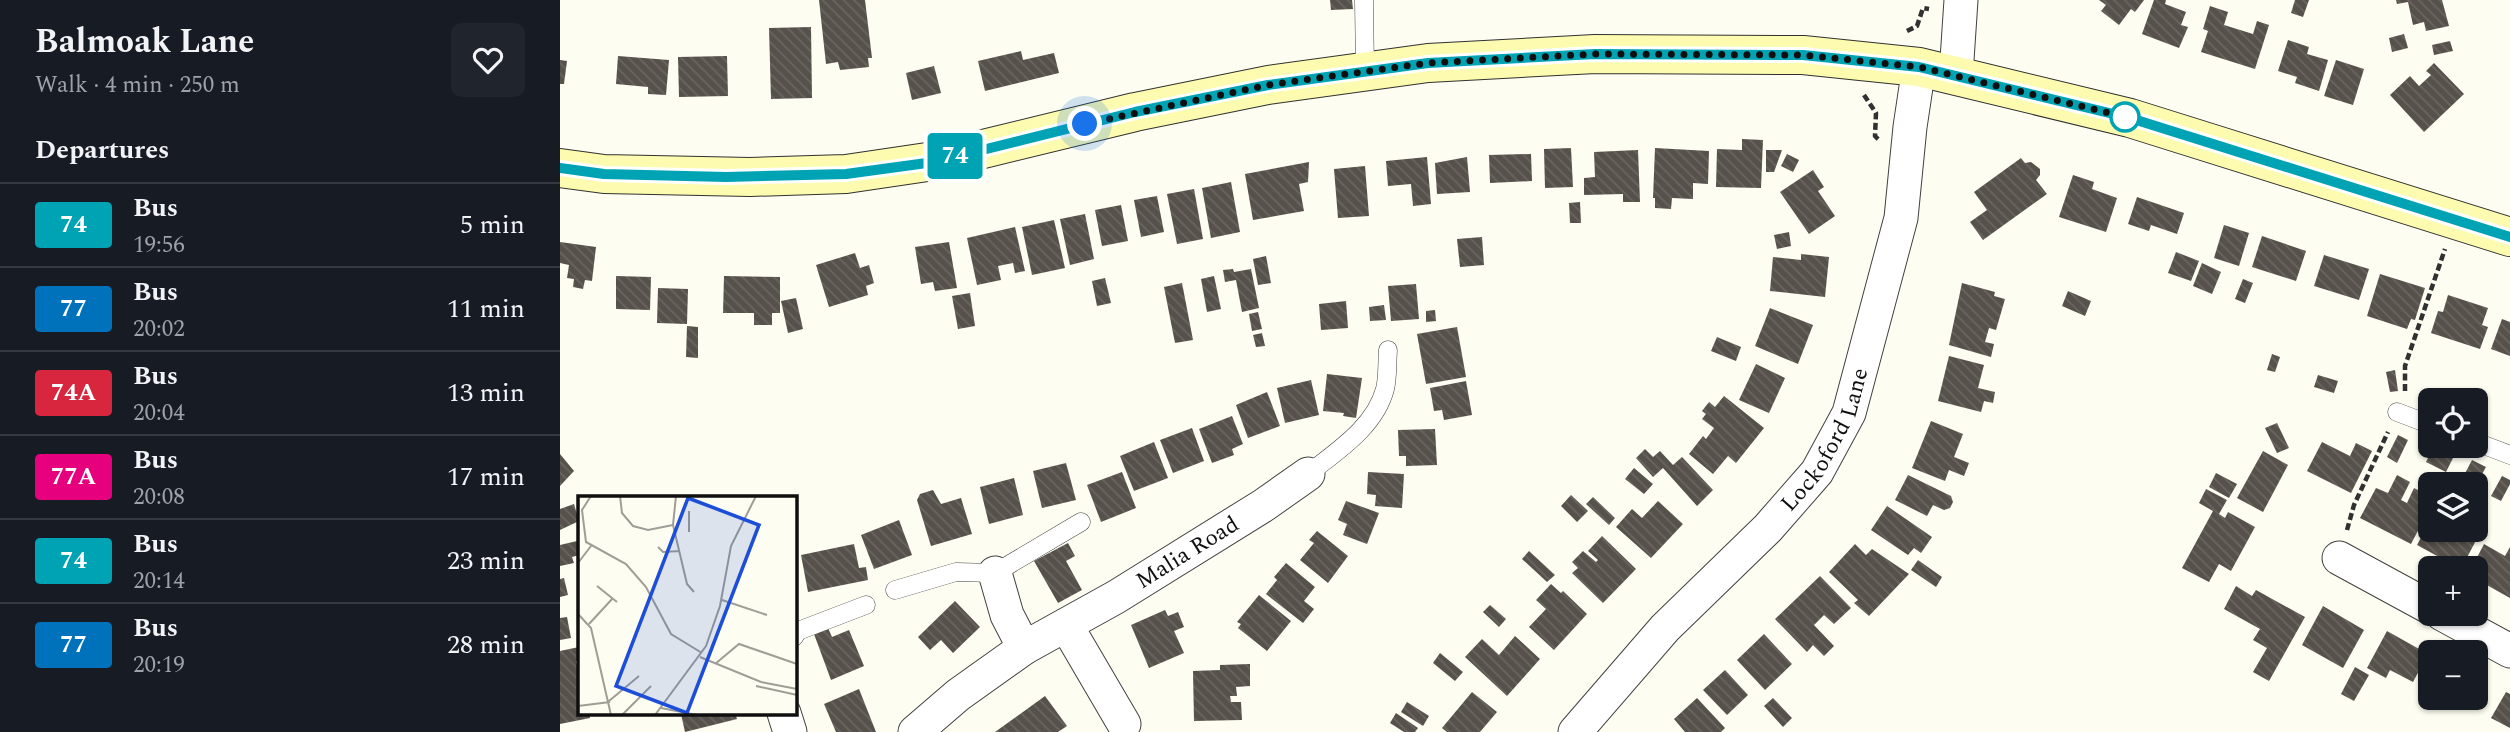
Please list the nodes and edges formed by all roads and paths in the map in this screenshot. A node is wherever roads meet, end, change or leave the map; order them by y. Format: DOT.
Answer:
graph roads {
  1 [pos="1364,0"];
  2 [pos="1961,7"];
  3 [pos="1926,59"];
  4 [pos="1365,72"];
  5 [pos="1858,92"];
  6 [pos="1875,136"];
  7 [pos="560,168"];
  8 [pos="2510,237"];
  9 [pos="2436,274"];
  10 [pos="1388,350"];
  11 [pos="2397,412"];
  12 [pos="2418,420"];
  13 [pos="2488,447"];
  14 [pos="2510,455"];
  15 [pos="1308,474"];
  16 [pos="1081,522"];
  17 [pos="2339,558"];
  18 [pos="995,573"];
  19 [pos="895,590"];
  20 [pos="2418,601"];
  21 [pos="866,605"];
  22 [pos="1066,625"];
  23 [pos="2464,626"];
  24 [pos="796,634"];
  25 [pos="1024,648"];
  26 [pos="2510,651"];
  27 [pos="784,714"];
  28 [pos="1125,728"];
  29 [pos="790,732"];
  30 [pos="915,732"];
  31 [pos="1574,732"];
  1 -- 4 [label="lane"];
  2 -- 3 [label="street, Lockoford Lane"];
  2 -- 3 [label="path"];
  3 -- 4 [label="main road"];
  3 -- 8 [label="main road"];
  3 -- 31 [label="street, Lockoford Lane"];
  4 -- 7 [label="main road"];
  5 -- 6 [label="path"];
  9 -- 11 [label="path"];
  10 -- 15 [label="lane"];
  11 -- 12 [label="lane"];
  11 -- 17 [label="path"];
  13 -- 14 [label="lane"];
  15 -- 22 [label="street, Malia Road"];
  16 -- 18 [label="lane"];
  17 -- 20 [label="street"];
  18 -- 19 [label="lane"];
  18 -- 25 [label="street"];
  21 -- 24 [label="lane"];
  22 -- 25 [label="street, Malia Road"];
  22 -- 28 [label="street"];
  23 -- 26 [label="street"];
  25 -- 30 [label="street, Malia Road"];
  27 -- 29 [label="street"];
}
